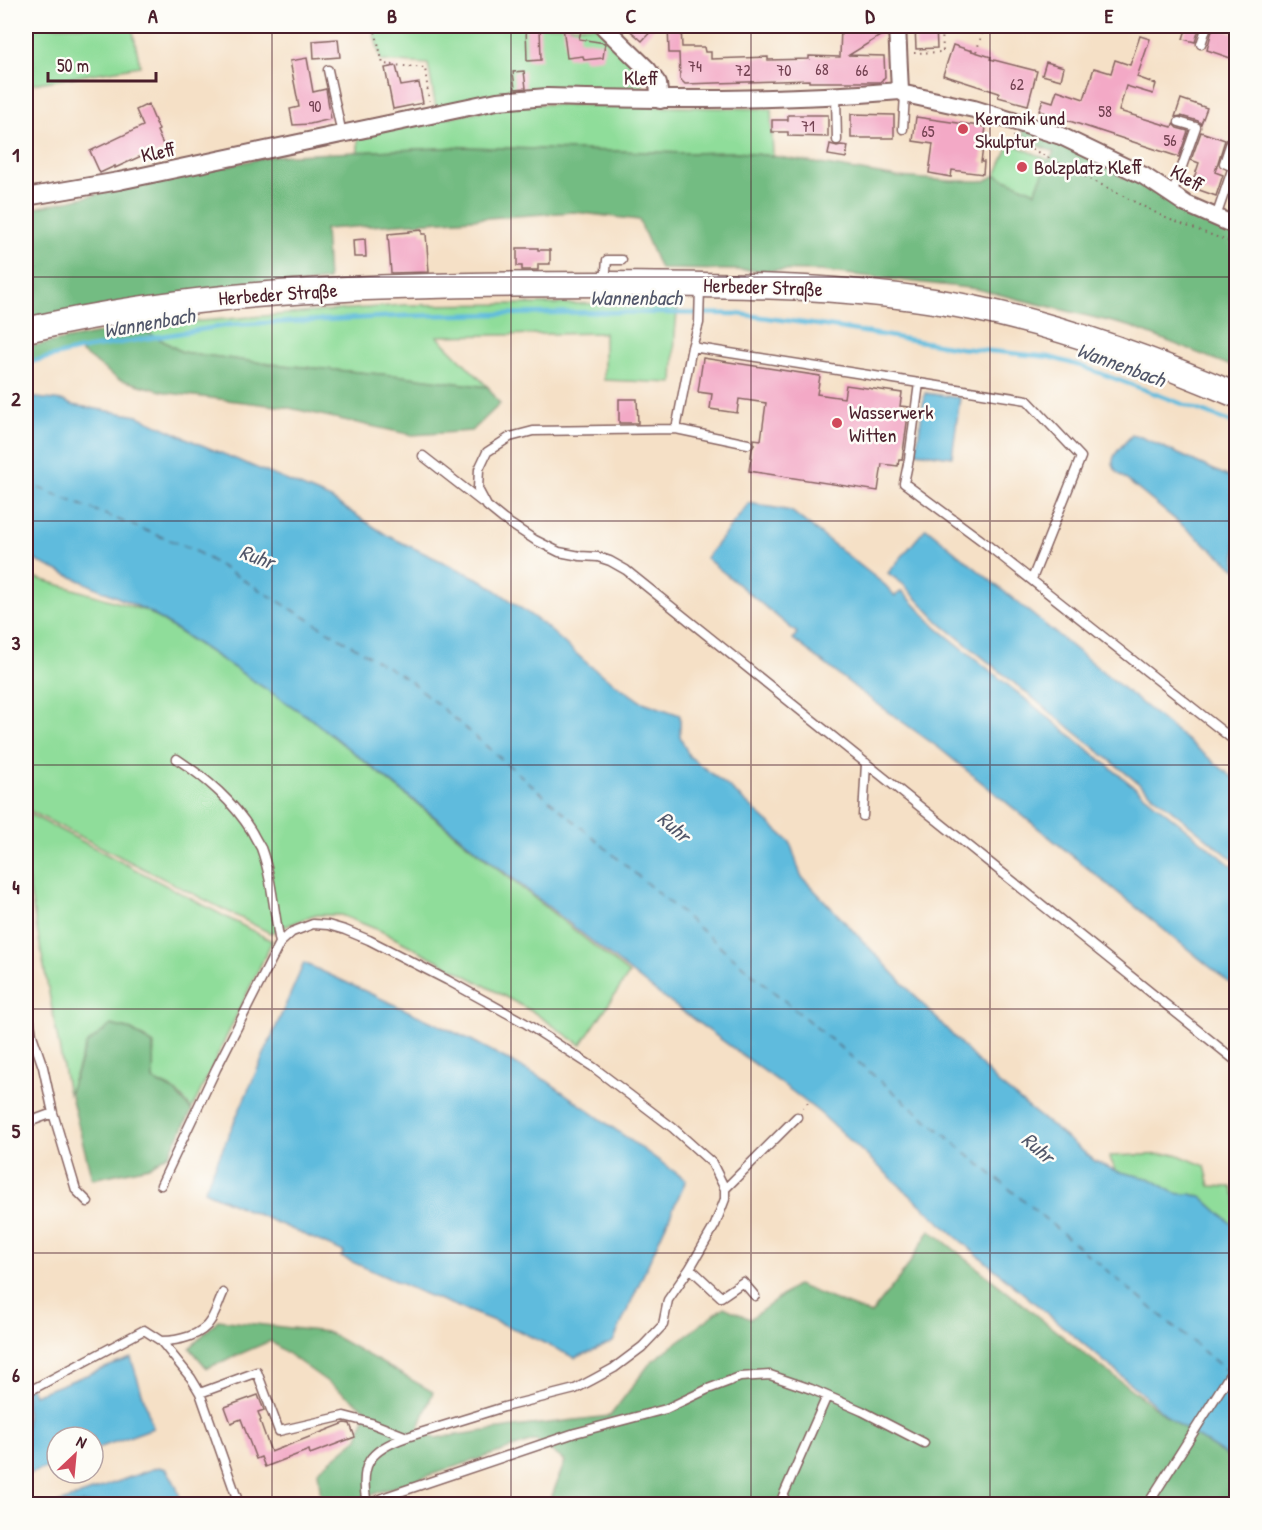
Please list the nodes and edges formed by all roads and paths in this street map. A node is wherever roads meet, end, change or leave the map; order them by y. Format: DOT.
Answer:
graph roads {
  1 [pos="374,26"];
  2 [pos="603,26"];
  3 [pos="897,26"];
  4 [pos="985,26"];
  5 [pos="1207,26"];
  6 [pos="1227,26"];
  7 [pos="1236,28"];
  8 [pos="936,29"];
  9 [pos="1201,44"];
  10 [pos="971,50"];
  11 [pos="899,53"];
  12 [pos="328,70"];
  13 [pos="903,93"];
  14 [pos="836,96"];
  15 [pos="660,100"];
  16 [pos="432,115"];
  17 [pos="1016,122"];
  18 [pos="1179,122"];
  19 [pos="903,129"];
  20 [pos="342,134"];
  21 [pos="1236,138"];
  22 [pos="837,140"];
  23 [pos="1172,196"];
  24 [pos="26,197"];
  25 [pos="1216,217"];
  26 [pos="1236,226"];
  27 [pos="1236,244"];
  28 [pos="622,260"];
  29 [pos="605,284"];
  30 [pos="700,285"];
  31 [pos="26,330"];
  32 [pos="692,347"];
  33 [pos="920,383"];
  34 [pos="1236,395"];
  35 [pos="676,429"];
  36 [pos="748,444"];
  37 [pos="423,456"];
  38 [pos="488,506"];
  39 [pos="1032,579"];
  40 [pos="1236,742"];
  41 [pos="177,759"];
  42 [pos="866,763"];
  43 [pos="863,816"];
  44 [pos="280,943"];
  45 [pos="26,996"];
  46 [pos="29,1033"];
  47 [pos="1236,1061"];
  48 [pos="53,1113"];
  49 [pos="797,1117"];
  50 [pos="26,1123"];
  51 [pos="161,1185"];
  52 [pos="725,1189"];
  53 [pos="88,1202"];
  54 [pos="690,1268"];
  55 [pos="223,1293"];
  56 [pos="755,1296"];
  57 [pos="161,1341"];
  58 [pos="1236,1365"];
  59 [pos="35,1388"];
  60 [pos="200,1393"];
  61 [pos="827,1396"];
  62 [pos="407,1437"];
  63 [pos="924,1443"];
  64 [pos="239,1504"];
  65 [pos="368,1504"];
  66 [pos="781,1504"];
  67 [pos="1148,1504"];
  1 -- 16 [label="path"];
  2 -- 15 [label="street"];
  3 -- 11 [label="street"];
  4 -- 10 [label="path"];
  5 -- 9 [label="lane"];
  6 -- 7 [label="path"];
  8 -- 11 [label="path"];
  11 -- 13 [label="street"];
  12 -- 20 [label="lane"];
  13 -- 14 [label="street, Kleff"];
  13 -- 17 [label="street, Kleff"];
  13 -- 19 [label="lane"];
  14 -- 15 [label="street, Kleff"];
  14 -- 22 [label="lane"];
  15 -- 16 [label="street, Kleff"];
  16 -- 20 [label="street, Kleff"];
  17 -- 23 [label="street, Kleff"];
  17 -- 27 [label="path"];
  18 -- 23 [label="lane"];
  20 -- 24 [label="street, Kleff"];
  21 -- 25 [label="lane"];
  23 -- 25 [label="street, Kleff"];
  25 -- 26 [label="street, Kleff"];
  28 -- 29 [label="lane"];
  29 -- 30 [label="main road, Herbeder Straße"];
  29 -- 31 [label="main road, Herbeder Straße"];
  30 -- 32 [label="lane"];
  30 -- 34 [label="main road, Herbeder Straße"];
  32 -- 33 [label="lane"];
  32 -- 35 [label="lane"];
  33 -- 39 [label="lane"];
  33 -- 39 [label="lane"];
  35 -- 36 [label="lane"];
  35 -- 38 [label="lane"];
  37 -- 38 [label="lane"];
  38 -- 42 [label="lane"];
  39 -- 40 [label="lane"];
  41 -- 44 [label="lane"];
  42 -- 43 [label="lane"];
  42 -- 47 [label="lane"];
  44 -- 51 [label="lane"];
  44 -- 52 [label="lane"];
  45 -- 46 [label="lane"];
  46 -- 48 [label="lane"];
  48 -- 50 [label="lane"];
  48 -- 53 [label="lane"];
  49 -- 52 [label="lane"];
  52 -- 54 [label="lane"];
  54 -- 56 [label="lane"];
  54 -- 62 [label="lane"];
  55 -- 57 [label="lane"];
  57 -- 59 [label="lane"];
  57 -- 60 [label="lane"];
  58 -- 67 [label="lane"];
  60 -- 62 [label="lane"];
  60 -- 64 [label="lane"];
  61 -- 63 [label="lane"];
  61 -- 65 [label="lane"];
  61 -- 66 [label="lane"];
  62 -- 65 [label="lane"];
}
